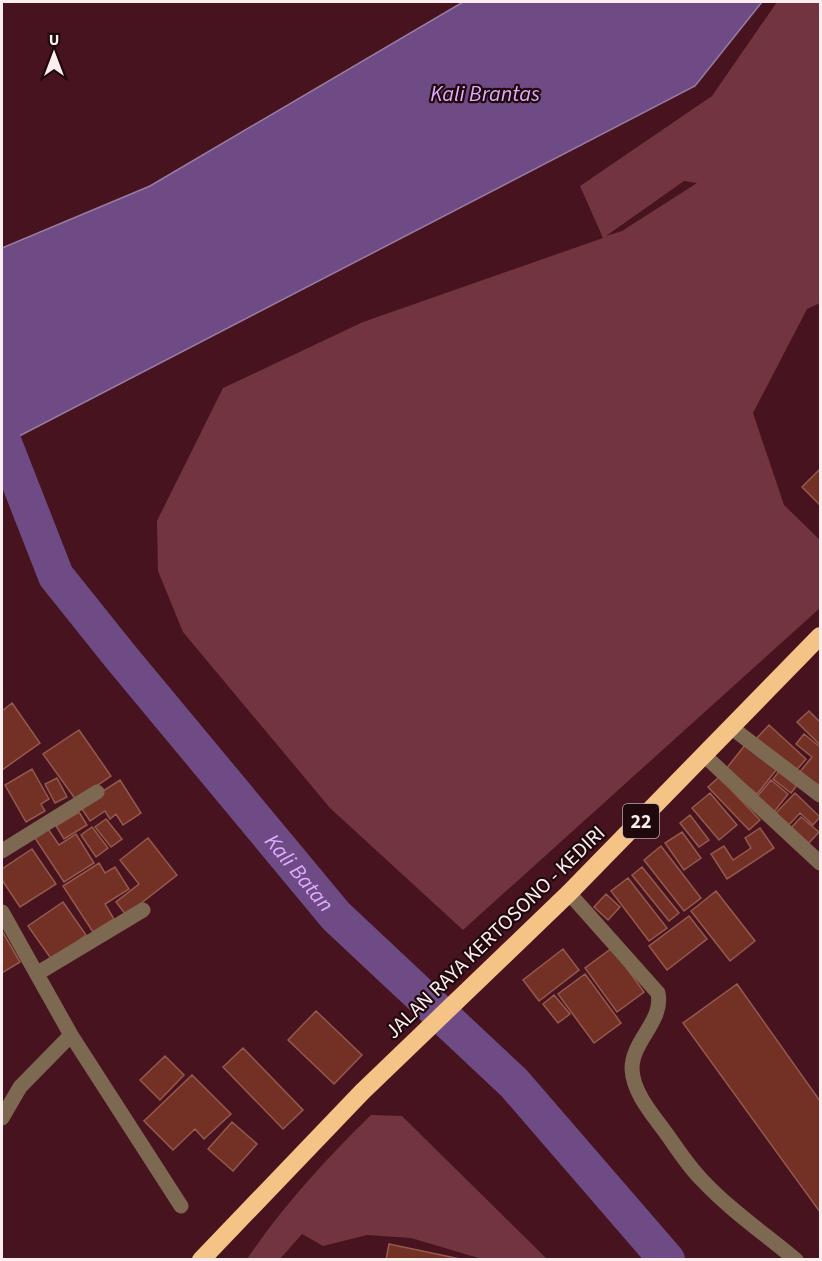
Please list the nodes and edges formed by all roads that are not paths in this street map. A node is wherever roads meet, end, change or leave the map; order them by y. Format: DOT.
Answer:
graph roads {
  1 [pos="820,636"];
  2 [pos="732,728"];
  3 [pos="705,756"];
  4 [pos="97,792"];
  5 [pos="820,795"];
  6 [pos="2,851"];
  7 [pos="820,862"];
  8 [pos="569,893"];
  9 [pos="143,910"];
  10 [pos="2,912"];
  11 [pos="38,973"];
  12 [pos="71,1035"];
  13 [pos="2,1118"];
  14 [pos="181,1206"];
  15 [pos="201,1260"];
  16 [pos="796,1260"];
  1 -- 2 [label="highway, JALAN RAYA KERTOSONO - KEDIRI / 22"];
  2 -- 3 [label="highway, JALAN RAYA KERTOSONO - KEDIRI / 22"];
  2 -- 5 [label="street"];
  3 -- 7 [label="street"];
  3 -- 8 [label="highway, JALAN RAYA KERTOSONO - KEDIRI / 22"];
  4 -- 6 [label="street"];
  8 -- 15 [label="highway, JALAN RAYA KERTOSONO - KEDIRI / 22"];
  8 -- 16 [label="street"];
  9 -- 11 [label="street"];
  10 -- 11 [label="street"];
  11 -- 12 [label="street"];
  12 -- 13 [label="street"];
  12 -- 14 [label="street"];
}
